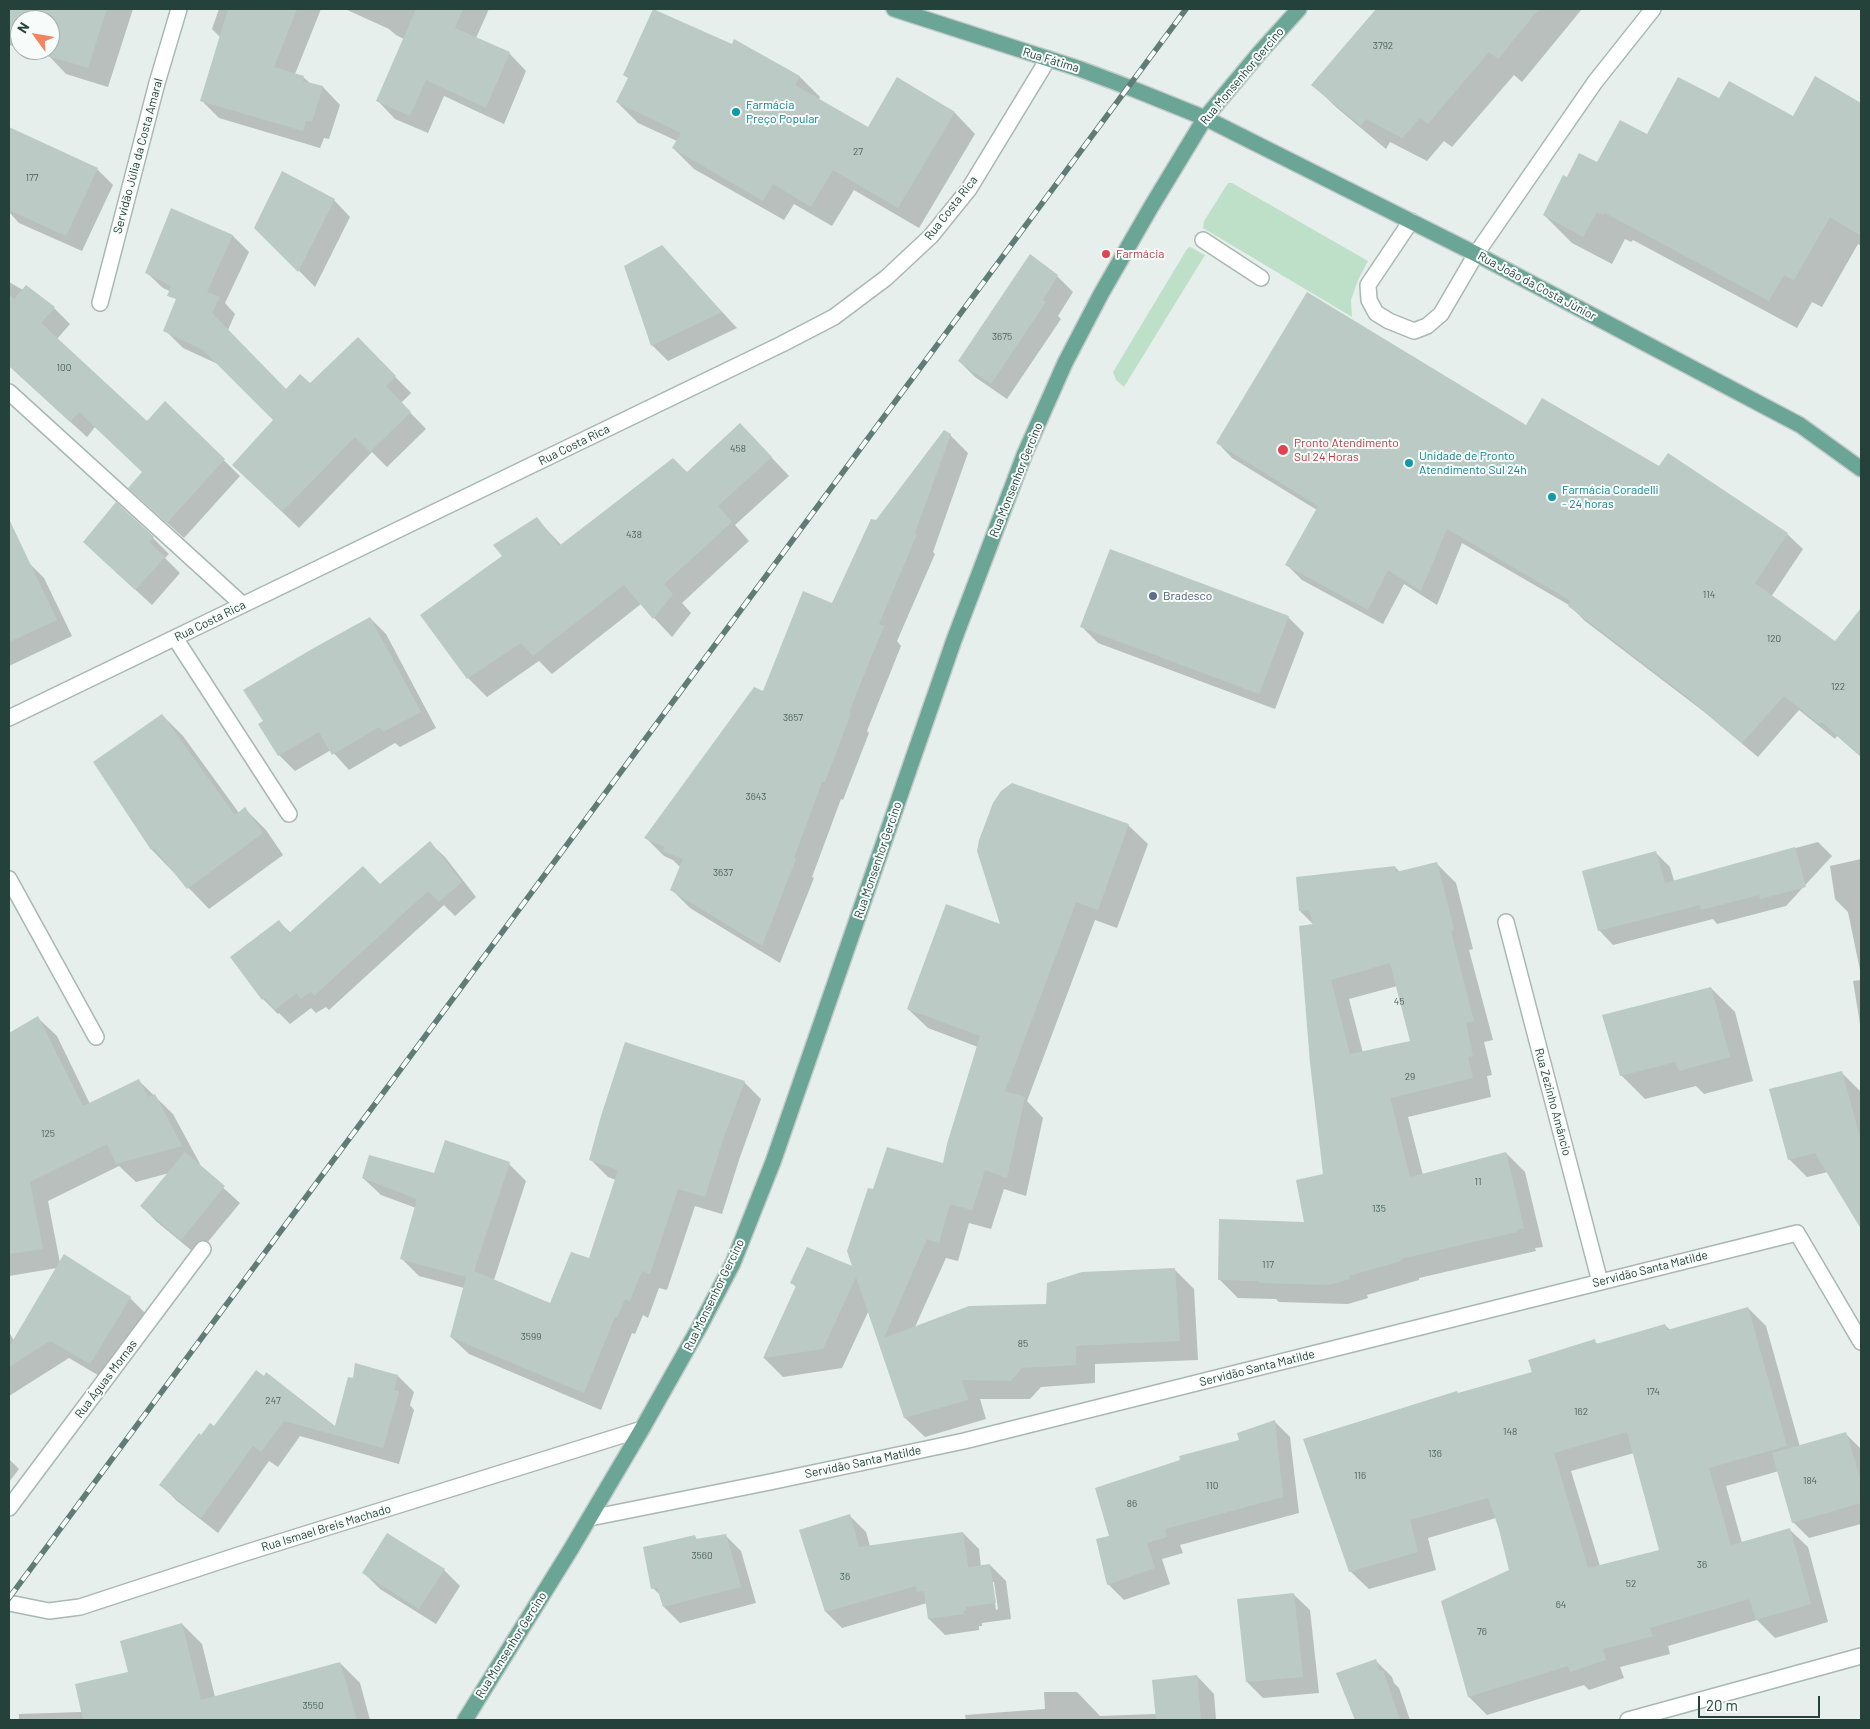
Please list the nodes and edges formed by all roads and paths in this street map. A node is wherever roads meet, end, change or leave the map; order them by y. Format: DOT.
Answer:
graph roads {
  1 [pos="179,9"];
  2 [pos="894,9"];
  3 [pos="1299,9"];
  4 [pos="1653,9"];
  5 [pos="1048,59"];
  6 [pos="1205,118"];
  7 [pos="1411,221"];
  8 [pos="1203,240"];
  9 [pos="1476,254"];
  10 [pos="1262,278"];
  11 [pos="100,303"];
  12 [pos="9,392"];
  13 [pos="1861,468"];
  14 [pos="243,605"];
  15 [pos="174,638"];
  16 [pos="9,718"];
  17 [pos="289,814"];
  18 [pos="9,879"];
  19 [pos="1506,922"];
  20 [pos="96,1037"];
  21 [pos="203,1249"];
  22 [pos="1600,1282"];
  23 [pos="1861,1342"];
  24 [pos="642,1429"];
  25 [pos="9,1508"];
  26 [pos="590,1518"];
  27 [pos="9,1603"];
  28 [pos="1861,1656"];
  29 [pos="465,1720"];
  30 [pos="1628,1720"];
  1 -- 11 [label="street, Servidão Júlia da Costa Amaral"];
  2 -- 5 [label="main road, Rua Fátima"];
  3 -- 6 [label="main road, Rua Monsenhor Gercino"];
  4 -- 9 [label="street"];
  5 -- 6 [label="main road, Rua Fátima"];
  5 -- 14 [label="street, Rua Costa Rica"];
  6 -- 7 [label="main road, Rua João da Costa Júnior"];
  6 -- 24 [label="main road, Rua Monsenhor Gercino"];
  7 -- 9 [label="main road, Rua João da Costa Júnior"];
  7 -- 9 [label="street"];
  8 -- 10 [label="street"];
  9 -- 13 [label="main road, Rua João da Costa Júnior"];
  12 -- 14 [label="street"];
  14 -- 15 [label="street, Rua Costa Rica"];
  15 -- 16 [label="street, Rua Costa Rica"];
  15 -- 17 [label="street"];
  18 -- 20 [label="street"];
  19 -- 22 [label="street, Rua Zezinho Amâncio"];
  21 -- 25 [label="street, Rua Águas Mornas"];
  22 -- 23 [label="street, Servidão Santa Matilde"];
  22 -- 26 [label="street, Servidão Santa Matilde"];
  24 -- 26 [label="main road, Rua Monsenhor Gercino"];
  24 -- 27 [label="street, Rua Ismael Breis Machado"];
  26 -- 29 [label="main road, Rua Monsenhor Gercino"];
  28 -- 30 [label="street"];
}
